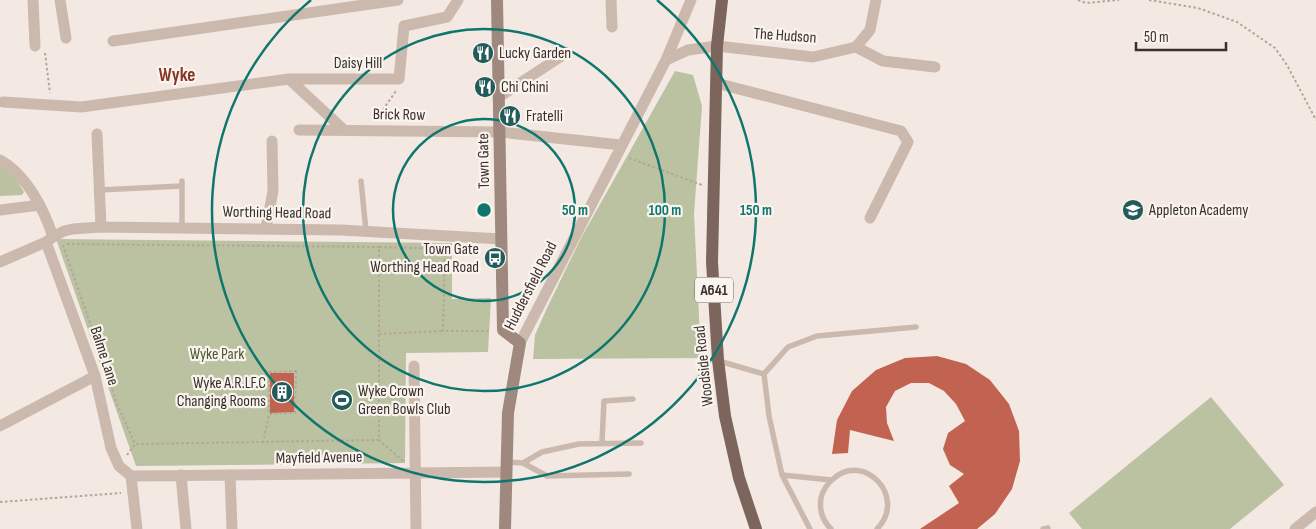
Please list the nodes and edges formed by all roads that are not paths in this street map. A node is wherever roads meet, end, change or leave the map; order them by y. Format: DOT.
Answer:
graph roads {
  1 [pos="33,0"];
  2 [pos="60,0"];
  3 [pos="398,0"];
  4 [pos="458,0"];
  5 [pos="497,0"];
  6 [pos="611,0"];
  7 [pos="690,0"];
  8 [pos="722,0"];
  9 [pos="876,0"];
  10 [pos="612,27"];
  11 [pos="66,38"];
  12 [pos="113,42"];
  13 [pos="35,46"];
  14 [pos="717,46"];
  15 [pos="856,48"];
  16 [pos="566,53"];
  17 [pos="666,60"];
  18 [pos="935,67"];
  19 [pos="289,79"];
  20 [pos="716,83"];
  21 [pos="499,97"];
  22 [pos="3,102"];
  23 [pos="299,130"];
  24 [pos="344,130"];
  25 [pos="500,132"];
  26 [pos="97,134"];
  27 [pos="272,141"];
  28 [pos="619,149"];
  29 [pos="0,160"];
  30 [pos="361,181"];
  31 [pos="100,190"];
  32 [pos="40,205"];
  33 [pos="0,210"];
  34 [pos="870,218"];
  35 [pos="101,227"];
  36 [pos="182,228"];
  37 [pos="266,228"];
  38 [pos="366,231"];
  39 [pos="502,238"];
  40 [pos="49,239"];
  41 [pos="0,262"];
  42 [pos="916,328"];
  43 [pos="520,343"];
  44 [pos="718,360"];
  45 [pos="414,366"];
  46 [pos="764,374"];
  47 [pos="95,376"];
  48 [pos="633,399"];
  49 [pos="0,426"];
  50 [pos="602,442"];
  51 [pos="641,443"];
  52 [pos="524,463"];
  53 [pos="507,467"];
  54 [pos="416,473"];
  55 [pos="629,474"];
  56 [pos="181,475"];
  57 [pos="230,475"];
  58 [pos="782,475"];
  59 [pos="131,476"];
  60 [pos="831,480"];
  61 [pos="1316,512"];
  62 [pos="137,529"];
  63 [pos="186,529"];
  64 [pos="232,529"];
  65 [pos="416,529"];
  66 [pos="505,529"];
  67 [pos="756,529"];
  68 [pos="810,529"];
  69 [pos="830,529"];
  70 [pos="877,529"];
  71 [pos="1295,529"];
  1 -- 13 [label="street"];
  2 -- 11 [label="street"];
  3 -- 12 [label="street"];
  4 -- 19 [label="street, Daisy Hill"];
  5 -- 21 [label="main road, Town Gate"];
  6 -- 10 [label="street"];
  7 -- 17 [label="street, Huddersfield Road"];
  8 -- 14 [label="main road, A641"];
  9 -- 15 [label="street"];
  14 -- 15 [label="street, The Hudson"];
  14 -- 17 [label="street"];
  14 -- 20 [label="main road, Woodside Road / A641"];
  15 -- 18 [label="street"];
  16 -- 21 [label="street"];
  17 -- 28 [label="street, Huddersfield Road"];
  19 -- 22 [label="street, Daisy Hill"];
  19 -- 24 [label="street"];
  20 -- 34 [label="street"];
  20 -- 44 [label="main road, Woodside Road / A641"];
  21 -- 25 [label="main road, Town Gate"];
  23 -- 24 [label="street, Brick Row"];
  24 -- 25 [label="street, Brick Row"];
  25 -- 28 [label="street, Brick Row"];
  25 -- 39 [label="main road, Town Gate"];
  26 -- 31 [label="street"];
  27 -- 37 [label="street"];
  28 -- 43 [label="street, Huddersfield Road"];
  29 -- 32 [label="street"];
  30 -- 38 [label="lane"];
  31 -- 35 [label="street"];
  31 -- 36 [label="lane"];
  32 -- 33 [label="street"];
  32 -- 40 [label="street"];
  35 -- 36 [label="street, Worthing Head Road"];
  35 -- 40 [label="street, Worthing Head Road"];
  36 -- 37 [label="street, Worthing Head Road"];
  37 -- 38 [label="street, Worthing Head Road"];
  38 -- 39 [label="street, Worthing Head Road"];
  39 -- 43 [label="main road, Town Gate"];
  40 -- 41 [label="street, Worthing Head Road"];
  40 -- 47 [label="street, Balme Lane"];
  42 -- 46 [label="lane"];
  43 -- 53 [label="main road, Huddersfield Road"];
  44 -- 46 [label="lane"];
  44 -- 67 [label="main road, Woodside Road / A641"];
  45 -- 54 [label="street"];
  46 -- 58 [label="lane"];
  47 -- 49 [label="street"];
  47 -- 59 [label="street, Balme Lane"];
  48 -- 50 [label="lane"];
  50 -- 51 [label="lane"];
  50 -- 52 [label="lane"];
  52 -- 53 [label="lane"];
  52 -- 55 [label="lane"];
  53 -- 54 [label="street, Mayfield Avenue"];
  53 -- 66 [label="main road, Huddersfield Road"];
  54 -- 57 [label="street, Mayfield Avenue"];
  54 -- 65 [label="street"];
  56 -- 57 [label="street, Mayfield Avenue"];
  56 -- 59 [label="street, Mayfield Avenue"];
  56 -- 63 [label="street"];
  57 -- 64 [label="street"];
  58 -- 60 [label="lane"];
  58 -- 68 [label="lane"];
  59 -- 62 [label="street"];
  60 -- 69 [label="lane"];
  60 -- 70 [label="lane"];
  61 -- 71 [label="street"];
}
